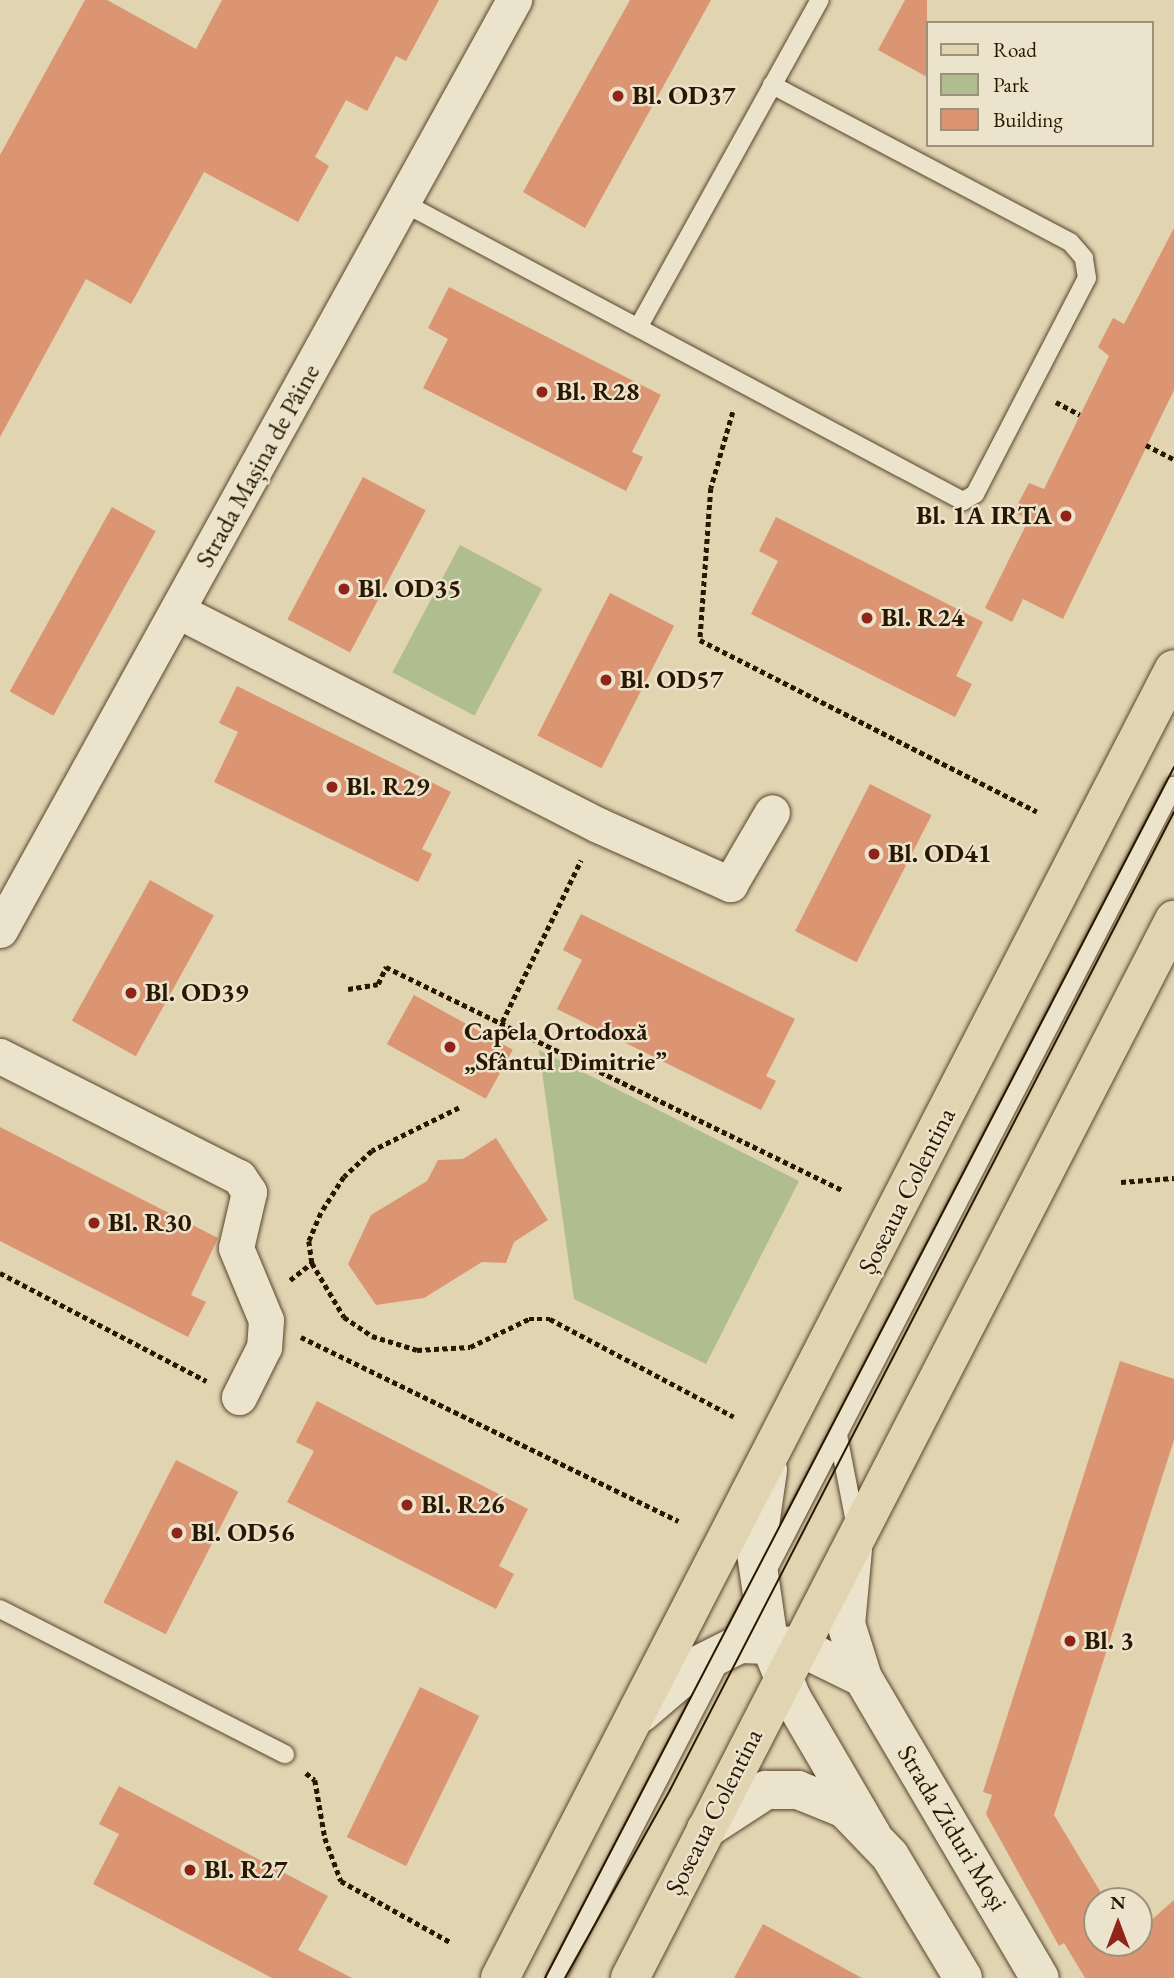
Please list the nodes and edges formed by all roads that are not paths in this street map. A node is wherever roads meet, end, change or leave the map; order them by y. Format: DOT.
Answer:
graph roads {
  1 [pos="514,0"];
  2 [pos="820,0"];
  3 [pos="772,85"];
  4 [pos="402,202"];
  5 [pos="639,327"];
  6 [pos="178,611"];
  7 [pos="1174,669"];
  8 [pos="1174,786"];
  9 [pos="772,812"];
  10 [pos="1174,920"];
  11 [pos="0,930"];
  12 [pos="0,1056"];
  13 [pos="239,1397"];
  14 [pos="838,1435"];
  15 [pos="772,1453"];
  16 [pos="856,1530"];
  17 [pos="759,1588"];
  18 [pos="0,1609"];
  19 [pos="727,1648"];
  20 [pos="783,1655"];
  21 [pos="863,1678"];
  22 [pos="641,1713"];
  23 [pos="285,1754"];
  24 [pos="706,1829"];
  25 [pos="872,1835"];
  26 [pos="500,1978"];
  27 [pos="556,1978"];
  28 [pos="629,1978"];
  29 [pos="963,1978"];
  30 [pos="1041,1978"];
  1 -- 4 [label="street, Strada Mașina de Pâine"];
  2 -- 3 [label="lane"];
  3 -- 5 [label="lane"];
  3 -- 5 [label="lane"];
  4 -- 5 [label="lane"];
  4 -- 6 [label="street, Strada Mașina de Pâine"];
  6 -- 9 [label="street"];
  6 -- 11 [label="street, Strada Mașina de Pâine"];
  7 -- 15 [label="main road, Șoseaua Colentina"];
  8 -- 14 [label="lane"];
  10 -- 16 [label="main road, Șoseaua Colentina"];
  12 -- 13 [label="street"];
  14 -- 16 [label="lane"];
  14 -- 17 [label="lane"];
  15 -- 17 [label="main road"];
  15 -- 22 [label="main road, Șoseaua Colentina"];
  16 -- 20 [label="main road, Șoseaua Colentina"];
  16 -- 21 [label="main road, Șoseaua Colentina"];
  17 -- 19 [label="lane"];
  17 -- 20 [label="main road"];
  18 -- 23 [label="lane"];
  19 -- 20 [label="main road, Șoseaua Colentina"];
  19 -- 22 [label="main road, Șoseaua Colentina"];
  19 -- 27 [label="lane"];
  20 -- 21 [label="main road"];
  20 -- 24 [label="main road, Șoseaua Colentina"];
  20 -- 25 [label="main road"];
  21 -- 30 [label="main road, Strada Ziduri Moși"];
  22 -- 26 [label="main road, Șoseaua Colentina"];
  24 -- 25 [label="main road"];
  24 -- 28 [label="main road, Șoseaua Colentina"];
  25 -- 29 [label="main road"];
}
